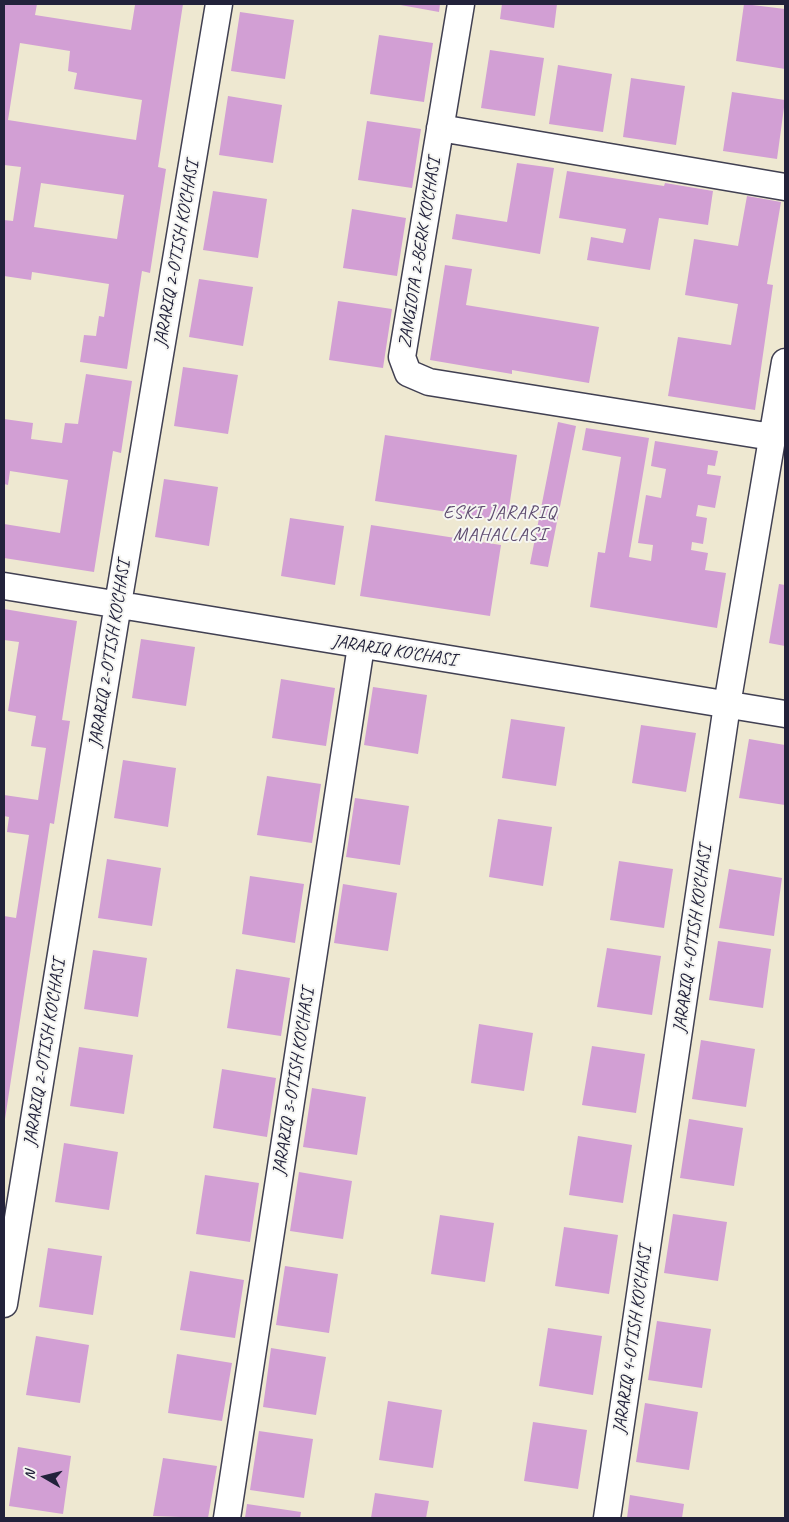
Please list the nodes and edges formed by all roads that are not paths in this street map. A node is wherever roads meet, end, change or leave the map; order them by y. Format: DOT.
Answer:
graph roads {
  1 [pos="219,4"];
  2 [pos="461,4"];
  3 [pos="440,128"];
  4 [pos="785,187"];
  5 [pos="785,362"];
  6 [pos="772,437"];
  7 [pos="4,586"];
  8 [pos="118,604"];
  9 [pos="362,646"];
  10 [pos="727,705"];
  11 [pos="785,714"];
  12 [pos="4,1304"];
  13 [pos="227,1518"];
  14 [pos="607,1518"];
  1 -- 8 [label="street, JARARIQ 2-O'TISH KO'CHASI"];
  2 -- 3 [label="street, ZANGIOTA 2-BERK KO'CHASI"];
  3 -- 4 [label="street"];
  3 -- 6 [label="street, ZANGIOTA 2-BERK KO'CHASI"];
  5 -- 6 [label="street, JARARIQ 4-O'TISH KO'CHASI"];
  6 -- 10 [label="street, JARARIQ 4-O'TISH KO'CHASI"];
  7 -- 8 [label="street, JARARIQ KO'CHASI"];
  8 -- 9 [label="street, JARARIQ KO'CHASI"];
  8 -- 12 [label="street, JARARIQ 2-O'TISH KO'CHASI"];
  9 -- 10 [label="street, JARARIQ KO'CHASI"];
  9 -- 13 [label="street, JARARIQ 3-O'TISH KO'CHASI"];
  10 -- 11 [label="street, JARARIQ KO'CHASI"];
  10 -- 14 [label="street, JARARIQ 4-O'TISH KO'CHASI"];
}
